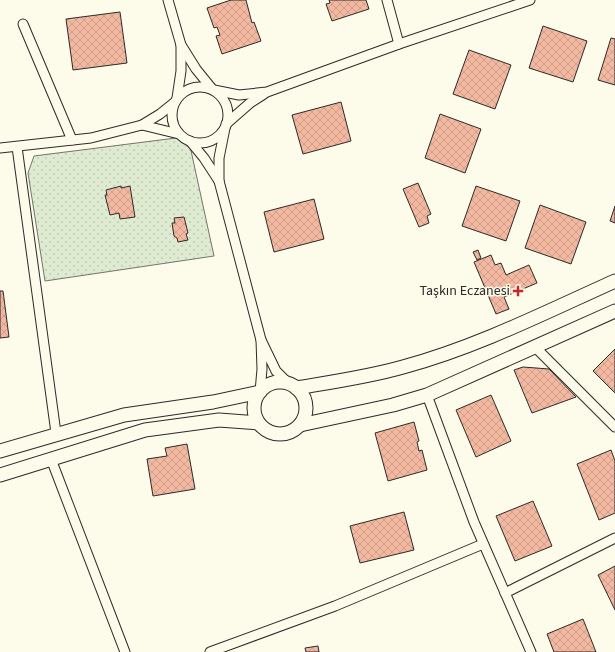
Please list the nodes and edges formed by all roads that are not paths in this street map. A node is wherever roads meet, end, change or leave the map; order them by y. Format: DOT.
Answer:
graph roads {
  1 [pos="168,0"];
  2 [pos="387,0"];
  3 [pos="530,0"];
  4 [pos="22,24"];
  5 [pos="399,44"];
  6 [pos="181,45"];
  7 [pos="214,90"];
  8 [pos="267,92"];
  9 [pos="176,100"];
  10 [pos="142,125"];
  11 [pos="226,126"];
  12 [pos="179,134"];
  13 [pos="72,140"];
  14 [pos="190,141"];
  15 [pos="16,147"];
  16 [pos="0,148"];
  17 [pos="219,181"];
  18 [pos="615,281"];
  19 [pos="615,311"];
  20 [pos="261,340"];
  21 [pos="535,347"];
  22 [pos="292,386"];
  23 [pos="260,392"];
  24 [pos="427,395"];
  25 [pos="258,423"];
  26 [pos="300,425"];
  27 [pos="615,427"];
  28 [pos="56,433"];
  29 [pos="0,451"];
  30 [pos="50,459"];
  31 [pos="0,475"];
  32 [pos="615,538"];
  33 [pos="483,544"];
  34 [pos="505,593"];
  35 [pos="125,652"];
  36 [pos="210,652"];
  37 [pos="531,652"];
  1 -- 6 [label="street"];
  2 -- 5 [label="street"];
  3 -- 5 [label="street"];
  4 -- 13 [label="street"];
  5 -- 8 [label="street"];
  6 -- 7 [label="street"];
  6 -- 9 [label="street"];
  7 -- 8 [label="street"];
  7 -- 9 [label="street"];
  7 -- 11 [label="street"];
  8 -- 11 [label="street"];
  9 -- 10 [label="street"];
  9 -- 12 [label="street"];
  10 -- 12 [label="street"];
  10 -- 13 [label="street"];
  11 -- 14 [label="street"];
  11 -- 17 [label="street"];
  12 -- 14 [label="street"];
  13 -- 15 [label="street"];
  14 -- 17 [label="street"];
  15 -- 16 [label="street"];
  15 -- 28 [label="street"];
  17 -- 20 [label="street"];
  18 -- 22 [label="main road"];
  19 -- 21 [label="main road"];
  20 -- 22 [label="street"];
  20 -- 23 [label="street"];
  21 -- 24 [label="main road"];
  21 -- 27 [label="street"];
  22 -- 23 [label="main road"];
  22 -- 26 [label="main road"];
  23 -- 25 [label="main road"];
  23 -- 28 [label="main road"];
  24 -- 26 [label="main road"];
  24 -- 33 [label="street"];
  25 -- 26 [label="main road"];
  25 -- 30 [label="main road"];
  28 -- 29 [label="main road"];
  30 -- 31 [label="main road"];
  30 -- 35 [label="street"];
  32 -- 34 [label="street"];
  33 -- 34 [label="street"];
  33 -- 36 [label="street"];
  34 -- 37 [label="street"];
}
